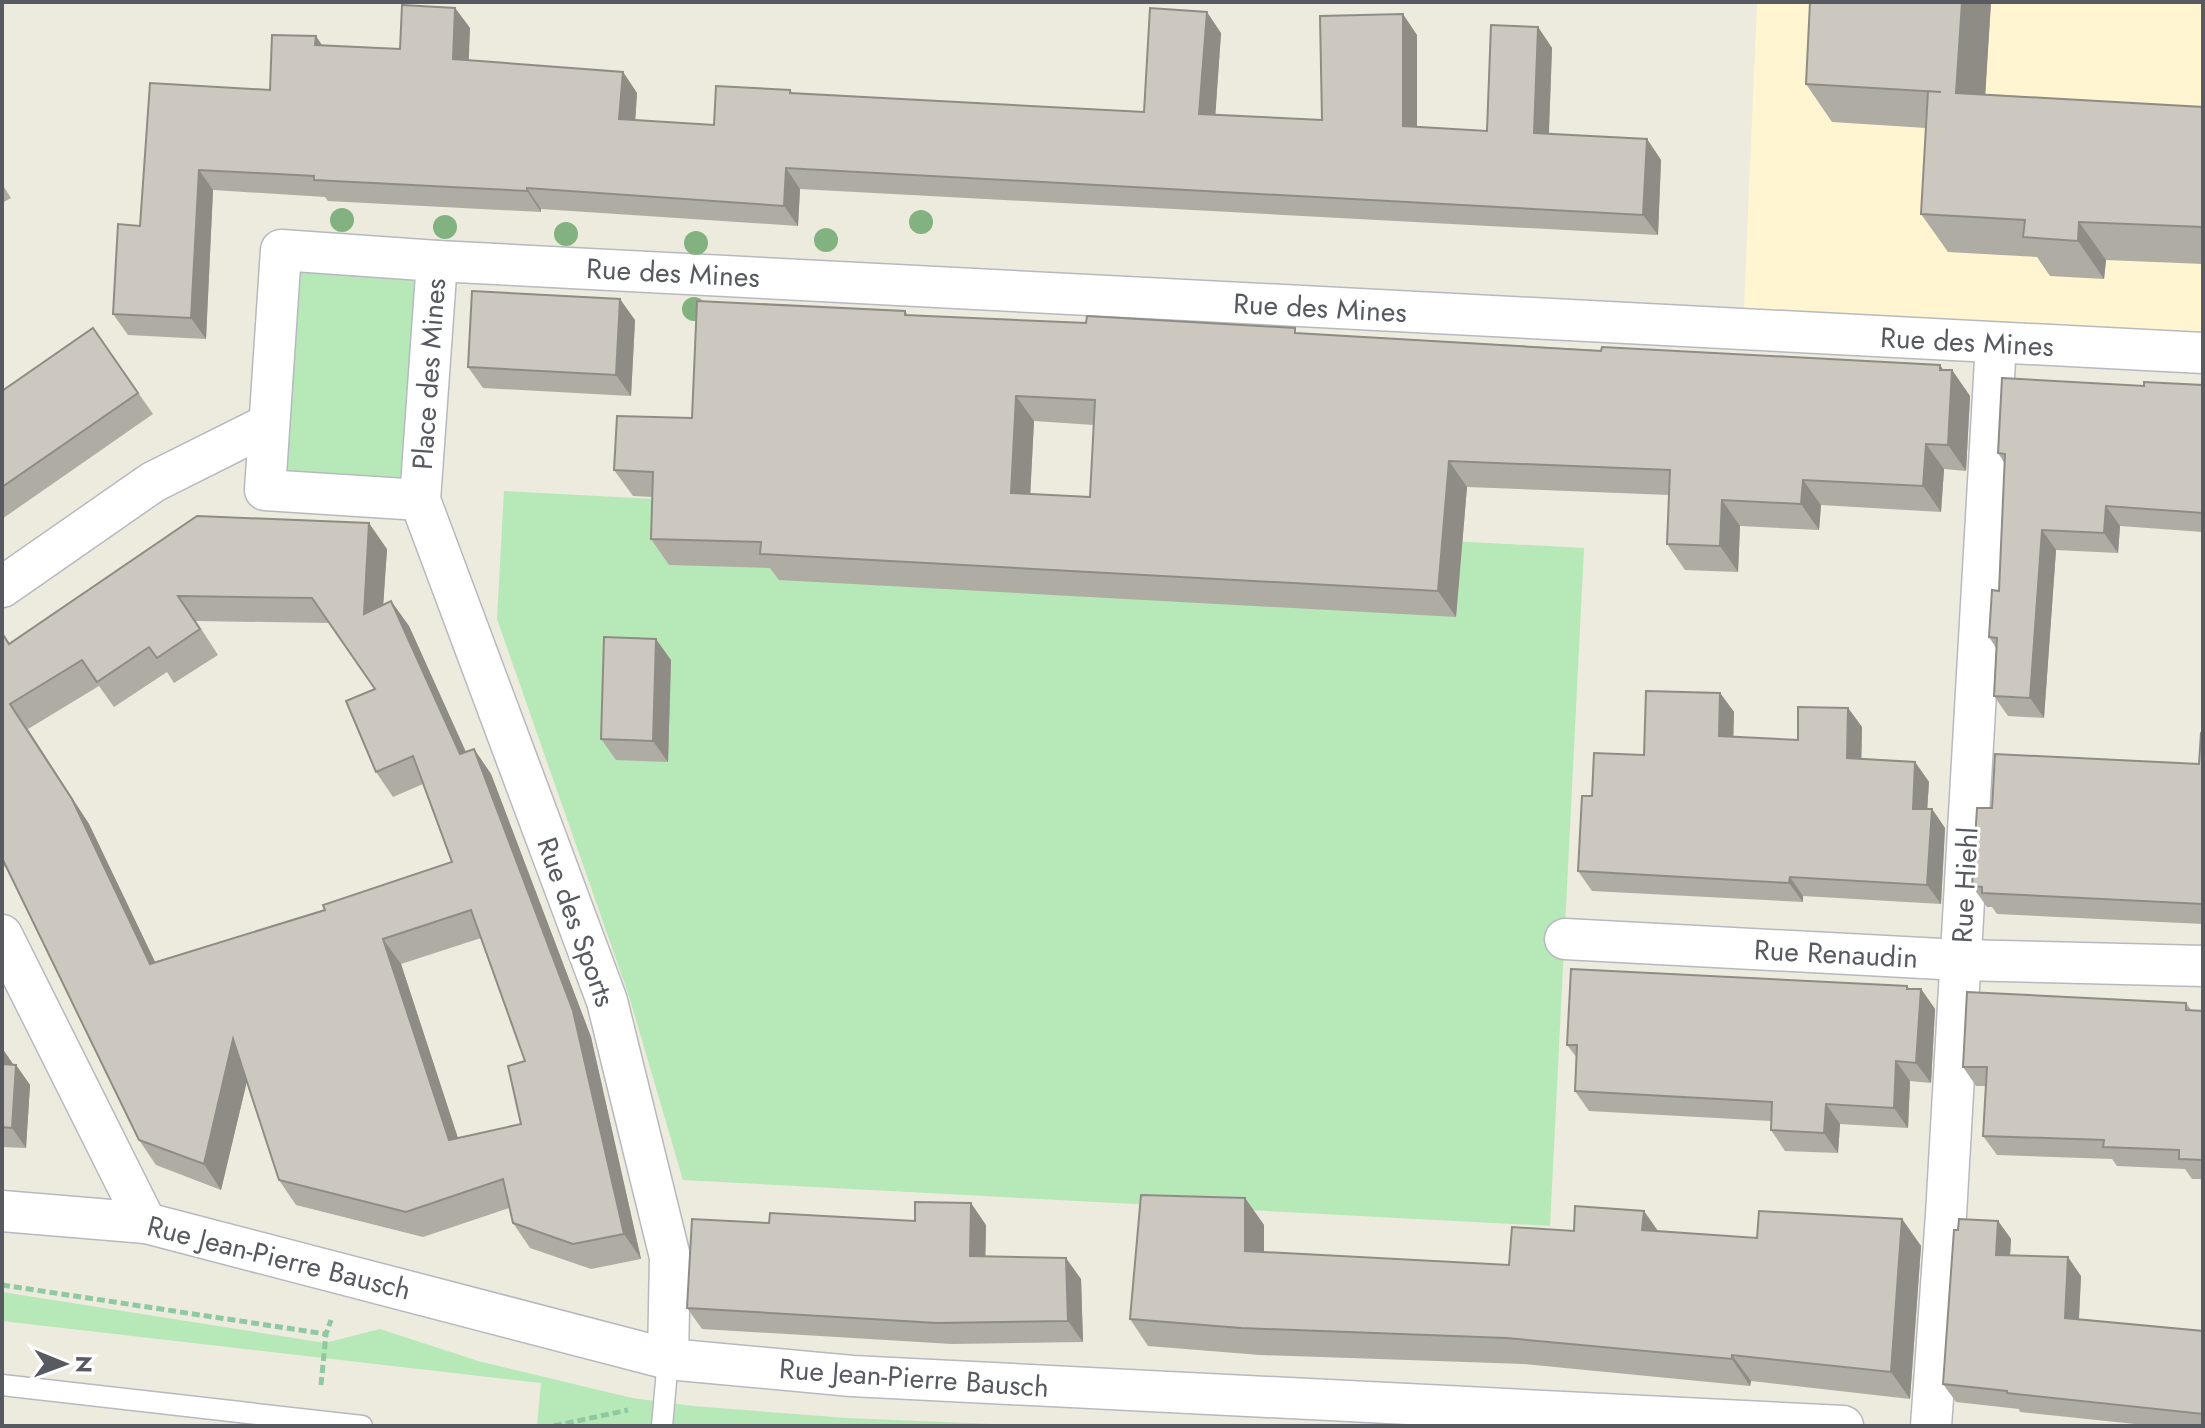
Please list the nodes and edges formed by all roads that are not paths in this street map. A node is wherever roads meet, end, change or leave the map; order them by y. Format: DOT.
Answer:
graph roads {
  1 [pos="437,261"];
  2 [pos="1996,343"];
  3 [pos="2203,353"];
  4 [pos="269,424"];
  5 [pos="420,500"];
  6 [pos="2,587"];
  7 [pos="2,935"];
  8 [pos="1565,939"];
  9 [pos="1960,960"];
  10 [pos="2203,966"];
  11 [pos="2,1211"];
  12 [pos="146,1223"];
  13 [pos="668,1359"];
  14 [pos="2,1385"];
  15 [pos="362,1426"];
  16 [pos="662,1426"];
  17 [pos="1843,1426"];
  18 [pos="1931,1426"];
  1 -- 2 [label="street, Rue des Mines"];
  1 -- 4 [label="street, Place des Mines"];
  1 -- 5 [label="street, Place des Mines"];
  2 -- 3 [label="street, Rue des Mines"];
  2 -- 9 [label="street, Rue Hiehl"];
  4 -- 5 [label="street, Place des Mines"];
  4 -- 6 [label="street"];
  5 -- 13 [label="street, Rue des Sports"];
  7 -- 12 [label="street"];
  8 -- 9 [label="street, Rue Renaudin"];
  9 -- 10 [label="street, Rue Renaudin"];
  9 -- 18 [label="street, Rue Hiehl"];
  11 -- 12 [label="street, Rue Jean-Pierre Bausch"];
  12 -- 13 [label="street, Rue Jean-Pierre Bausch"];
  13 -- 16 [label="lane"];
  13 -- 17 [label="street, Rue Jean-Pierre Bausch"];
  14 -- 15 [label="lane"];
}
